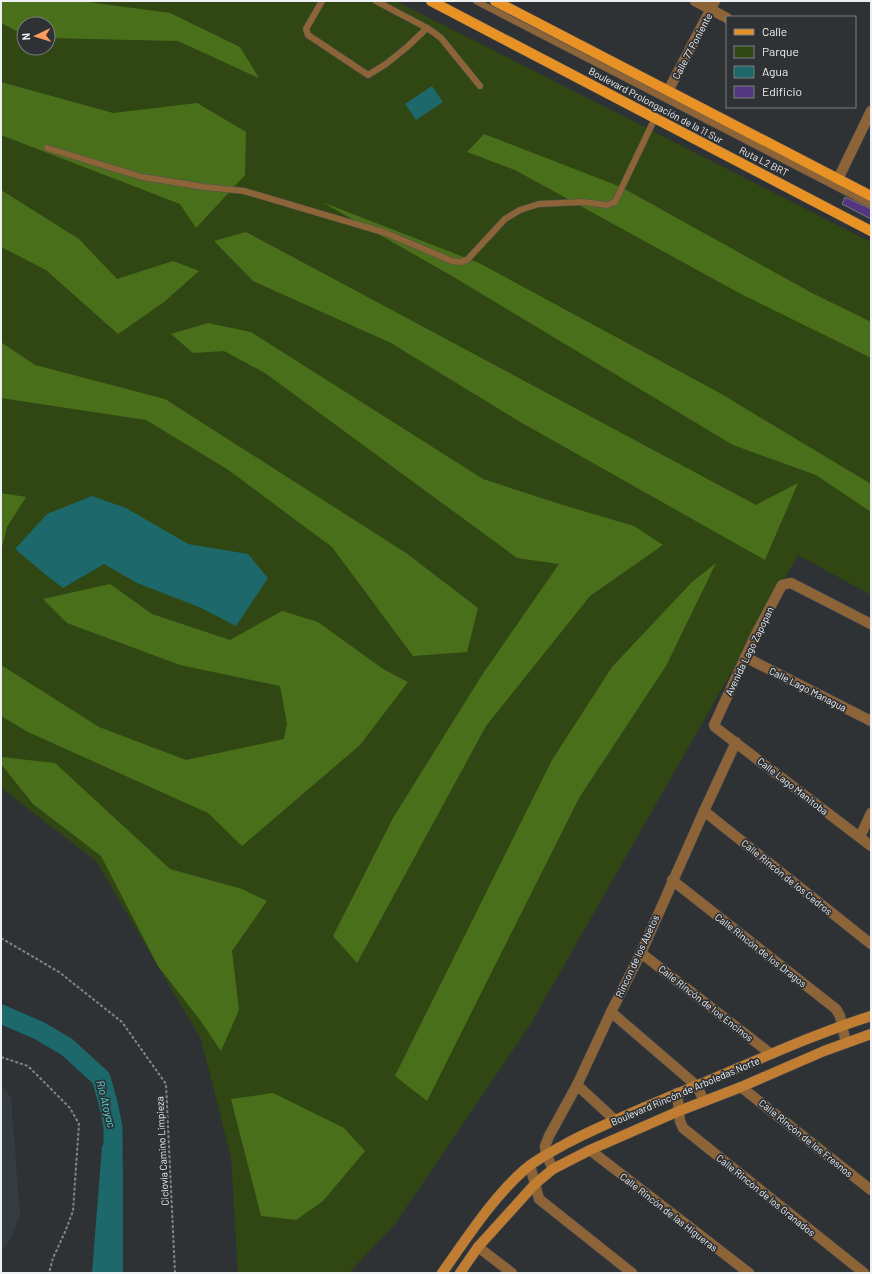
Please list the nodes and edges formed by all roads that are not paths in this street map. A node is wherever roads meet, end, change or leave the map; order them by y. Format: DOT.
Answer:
graph roads {
  1 [pos="322,1"];
  2 [pos="376,1"];
  3 [pos="431,1"];
  4 [pos="434,1"];
  5 [pos="476,1"];
  6 [pos="495,1"];
  7 [pos="694,1"];
  8 [pos="713,5"];
  9 [pos="726,17"];
  10 [pos="427,28"];
  11 [pos="480,86"];
  12 [pos="668,91"];
  13 [pos="871,111"];
  14 [pos="655,118"];
  15 [pos="47,148"];
  16 [pos="838,179"];
  17 [pos="871,196"];
  18 [pos="871,205"];
  19 [pos="871,229"];
  20 [pos="871,624"];
  21 [pos="745,657"];
  22 [pos="871,721"];
  23 [pos="715,727"];
  24 [pos="736,742"];
  25 [pos="704,810"];
  26 [pos="871,813"];
  27 [pos="860,837"];
  28 [pos="871,846"];
  29 [pos="672,880"];
  30 [pos="871,944"];
  31 [pos="641,953"];
  32 [pos="611,1012"];
  33 [pos="871,1016"];
  34 [pos="842,1025"];
  35 [pos="871,1034"];
  36 [pos="816,1036"];
  37 [pos="846,1043"];
  38 [pos="824,1052"];
  39 [pos="770,1054"];
  40 [pos="577,1085"];
  41 [pos="696,1086"];
  42 [pos="741,1086"];
  43 [pos="677,1093"];
  44 [pos="704,1101"];
  45 [pos="679,1111"];
  46 [pos="615,1120"];
  47 [pos="590,1150"];
  48 [pos="546,1154"];
  49 [pos="530,1165"];
  50 [pos="553,1169"];
  51 [pos="535,1184"];
  52 [pos="871,1190"];
  53 [pos="478,1247"];
  54 [pos="442,1273"];
  55 [pos="460,1273"];
  56 [pos="512,1273"];
  57 [pos="632,1273"];
  58 [pos="749,1273"];
  59 [pos="864,1273"];
  1 -- 10 [label="lane"];
  2 -- 10 [label="lane"];
  3 -- 14 [label="main road, Boulevard Prolongación de la 11 Sur"];
  4 -- 19 [label="lane, Ruta L2 BRT"];
  5 -- 18 [label="lane, Ruta L2 BRT"];
  6 -- 12 [label="main road, Boulevard Prolongación de la 11 Sur"];
  7 -- 8 [label="street"];
  8 -- 9 [label="street"];
  8 -- 12 [label="street, Calle 77 Poniente"];
  10 -- 11 [label="lane"];
  12 -- 16 [label="main road, Boulevard Prolongación de la 11 Sur"];
  13 -- 16 [label="street"];
  14 -- 15 [label="lane"];
  14 -- 19 [label="main road, Boulevard Prolongación de la 11 Sur"];
  16 -- 17 [label="main road, Boulevard Prolongación de la 11 Sur"];
  20 -- 21 [label="street, Avenida Lago Zapopan"];
  21 -- 22 [label="street, Calle Lago Managua"];
  21 -- 23 [label="street, Avenida Lago Zapopan"];
  23 -- 24 [label="street, Calle Lago Manitoba"];
  24 -- 25 [label="street, Rincon de los Abetos"];
  24 -- 27 [label="street, Calle Lago Manitoba"];
  25 -- 29 [label="street, Rincon de los Abetos"];
  25 -- 30 [label="street, Calle Rincón de los Cedros"];
  26 -- 27 [label="street"];
  27 -- 28 [label="street, Calle Lago Manitoba"];
  29 -- 31 [label="street, Rincon de los Abetos"];
  29 -- 34 [label="street, Calle Rincón de los Dragos"];
  31 -- 32 [label="street, Rincon de los Abetos"];
  31 -- 39 [label="street, Calle Rincón de los Encinos"];
  32 -- 40 [label="street, Rincon de los Abetos"];
  32 -- 41 [label="street"];
  33 -- 34 [label="street, Boulevard Rincón de Arboledas Norte"];
  34 -- 36 [label="street, Boulevard Rincón de Arboledas Norte"];
  34 -- 37 [label="street, Calle Rincón de los Dragos"];
  35 -- 37 [label="street, Boulevard Rincón de Arboledas Norte"];
  36 -- 38 [label="street"];
  36 -- 39 [label="street, Boulevard Rincón de Arboledas Norte"];
  37 -- 38 [label="street, Boulevard Rincón de Arboledas Norte"];
  38 -- 42 [label="street, Boulevard Rincón de Arboledas Norte"];
  39 -- 41 [label="street, Boulevard Rincón de Arboledas Norte"];
  40 -- 46 [label="street"];
  40 -- 48 [label="street, Rincon de los Abetos"];
  41 -- 43 [label="street, Boulevard Rincón de Arboledas Norte"];
  41 -- 44 [label="street"];
  42 -- 44 [label="street, Boulevard Rincón de Arboledas Norte"];
  42 -- 52 [label="street, Calle Rincón de los Fresnos"];
  43 -- 45 [label="street, Calle Rincón de los Granados"];
  43 -- 46 [label="street, Boulevard Rincón de Arboledas Norte"];
  44 -- 45 [label="street, Boulevard Rincón de Arboledas Norte"];
  45 -- 47 [label="street, Boulevard Rincón de Arboledas Norte"];
  45 -- 59 [label="street, Calle Rincón de los Granados"];
  46 -- 48 [label="street, Boulevard Rincón de Arboledas Norte"];
  47 -- 50 [label="street, Boulevard Rincón de Arboledas Norte"];
  47 -- 58 [label="street, Calle Rincón de las Higueras"];
  48 -- 49 [label="street, Boulevard Rincón de Arboledas Norte"];
  48 -- 50 [label="street"];
  49 -- 51 [label="street"];
  49 -- 54 [label="street, Boulevard Rincón de Arboledas Norte"];
  50 -- 51 [label="street, Boulevard Rincón de Arboledas Norte"];
  51 -- 53 [label="street, Boulevard Rincón de Arboledas Norte"];
  51 -- 57 [label="street"];
  53 -- 55 [label="street, Boulevard Rincón de Arboledas Norte"];
  53 -- 56 [label="street"];
}
